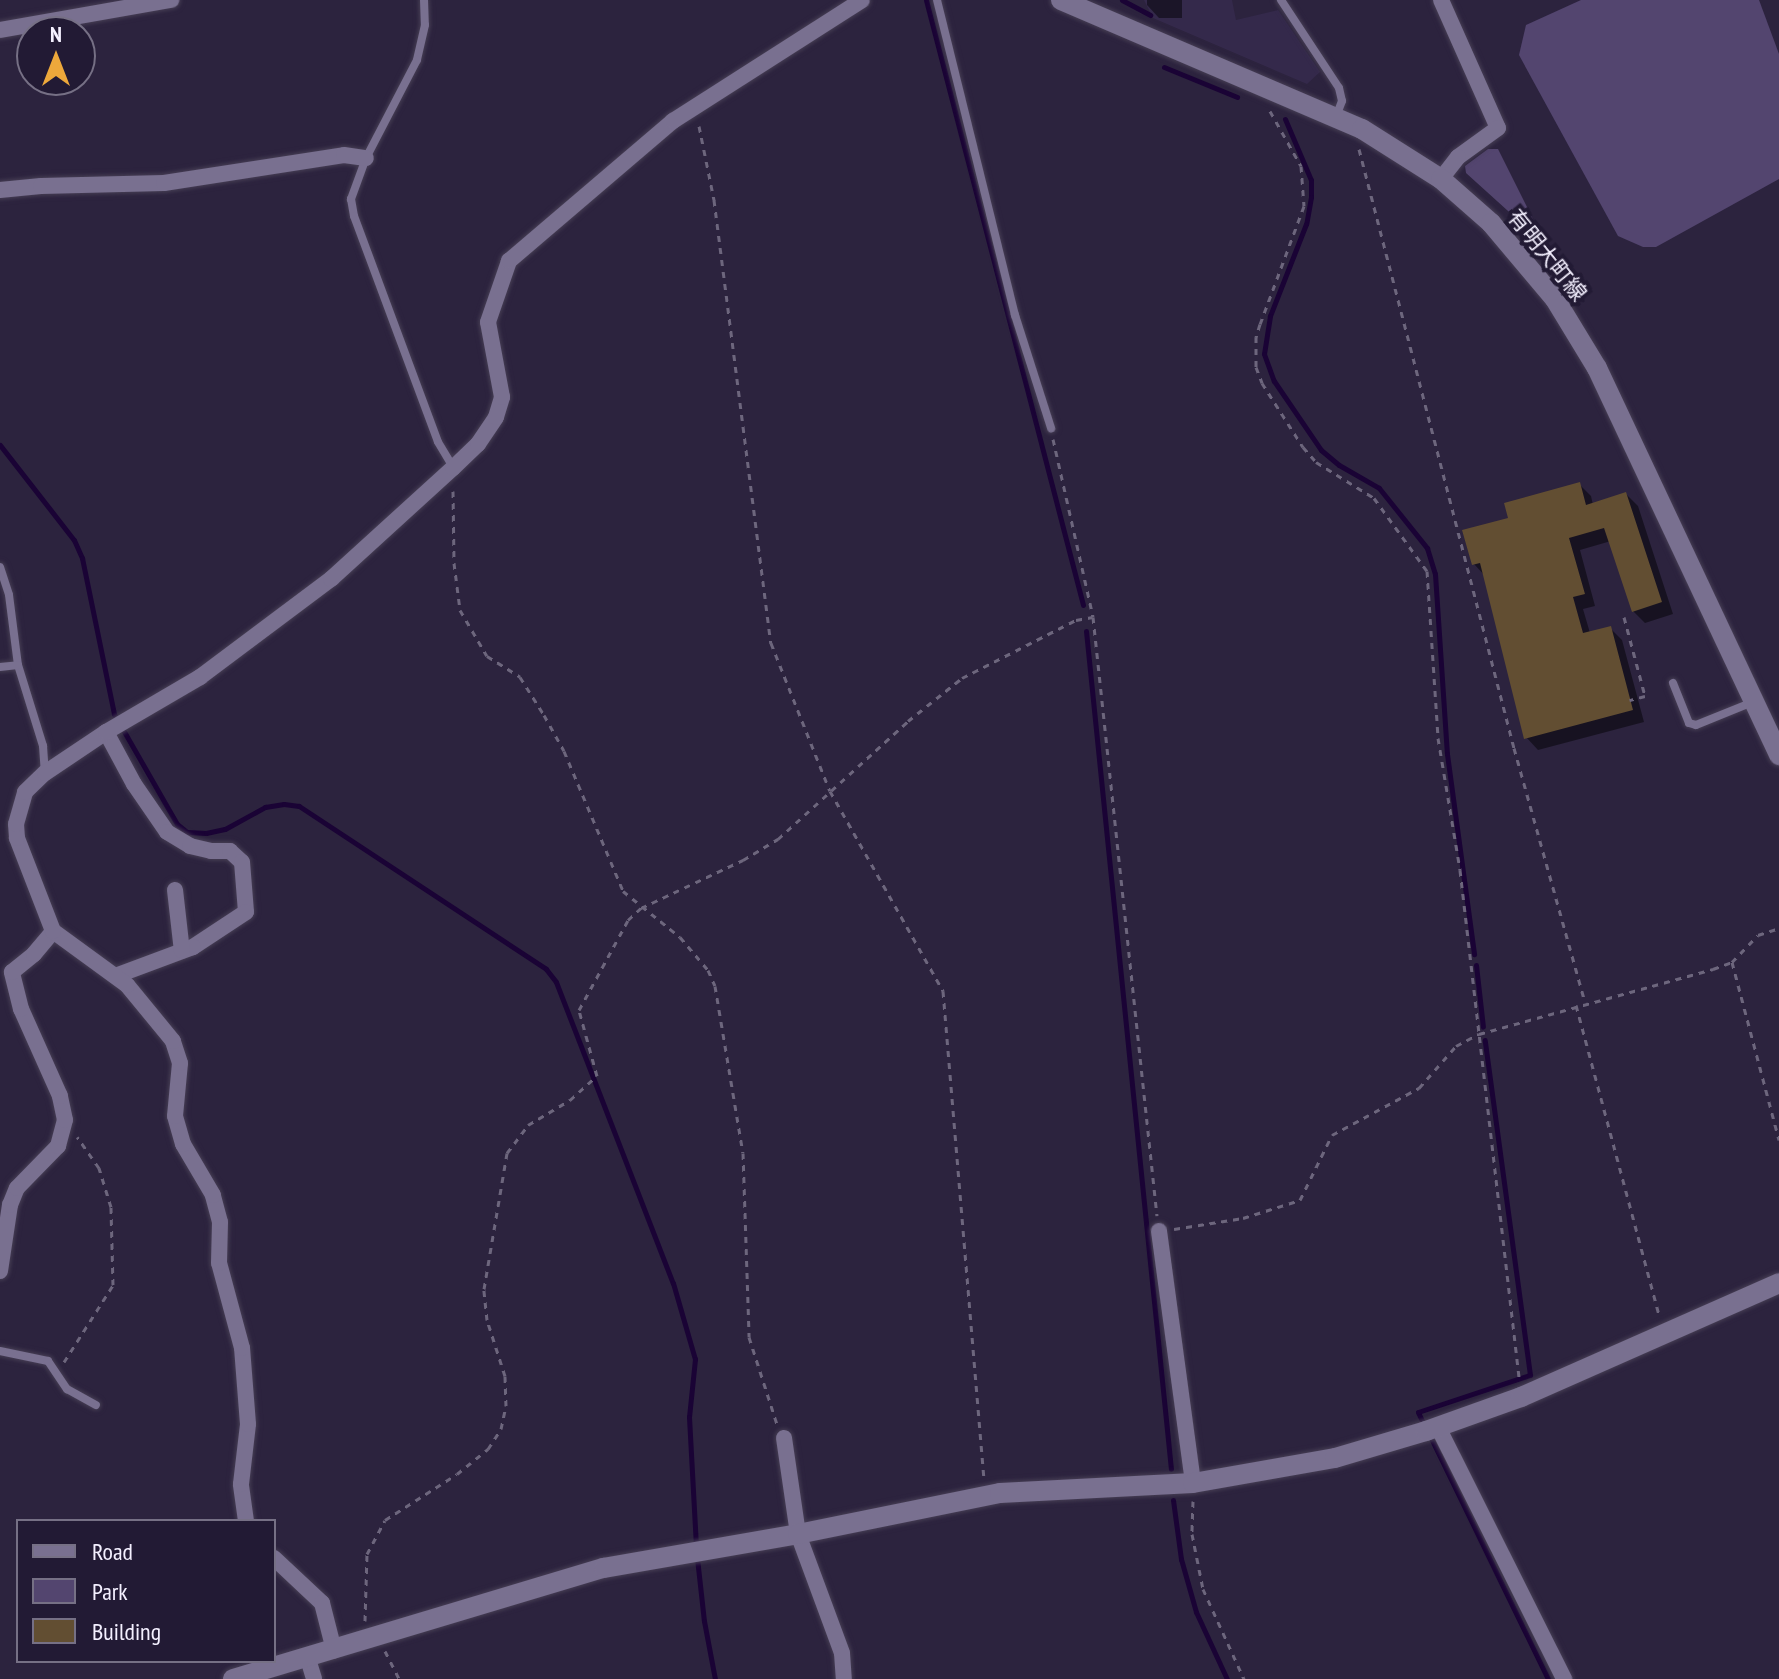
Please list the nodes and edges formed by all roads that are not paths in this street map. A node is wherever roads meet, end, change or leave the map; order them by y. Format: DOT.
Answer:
graph roads {
  1 [pos="171,0"];
  2 [pos="424,0"];
  3 [pos="862,0"];
  4 [pos="937,0"];
  5 [pos="1061,0"];
  6 [pos="1281,0"];
  7 [pos="1441,0"];
  8 [pos="0,30"];
  9 [pos="1335,117"];
  10 [pos="366,158"];
  11 [pos="1441,179"];
  12 [pos="0,190"];
  13 [pos="1051,428"];
  14 [pos="453,468"];
  15 [pos="0,567"];
  16 [pos="18,665"];
  17 [pos="0,667"];
  18 [pos="1673,683"];
  19 [pos="1754,702"];
  20 [pos="106,732"];
  21 [pos="1779,755"];
  22 [pos="45,773"];
  23 [pos="175,890"];
  24 [pos="53,931"];
  25 [pos="182,951"];
  26 [pos="115,976"];
  27 [pos="1159,1231"];
  28 [pos="0,1271"];
  29 [pos="1779,1283"];
  30 [pos="0,1351"];
  31 [pos="96,1405"];
  32 [pos="1438,1427"];
  33 [pos="784,1438"];
  34 [pos="1193,1483"];
  35 [pos="246,1519"];
  36 [pos="798,1534"];
  37 [pos="276,1560"];
  38 [pos="334,1650"];
  39 [pos="308,1659"];
  40 [pos="233,1679"];
  41 [pos="314,1679"];
  42 [pos="844,1679"];
  43 [pos="1564,1679"];
  1 -- 8 [label="street"];
  2 -- 10 [label="lane"];
  3 -- 14 [label="street"];
  4 -- 13 [label="lane"];
  5 -- 9 [label="street, 有明大町線"];
  6 -- 9 [label="lane"];
  7 -- 11 [label="street"];
  9 -- 11 [label="street, 有明大町線"];
  10 -- 12 [label="street"];
  10 -- 14 [label="lane"];
  11 -- 19 [label="street, 有明大町線"];
  14 -- 20 [label="street"];
  15 -- 16 [label="lane"];
  16 -- 17 [label="lane"];
  16 -- 22 [label="lane"];
  18 -- 19 [label="lane"];
  19 -- 21 [label="street, 有明大町線"];
  20 -- 22 [label="street"];
  20 -- 25 [label="street"];
  22 -- 24 [label="street"];
  23 -- 25 [label="street"];
  24 -- 26 [label="street"];
  24 -- 28 [label="street"];
  25 -- 26 [label="street"];
  26 -- 35 [label="street"];
  27 -- 34 [label="street"];
  29 -- 32 [label="street"];
  30 -- 31 [label="lane"];
  32 -- 34 [label="street"];
  32 -- 43 [label="street"];
  33 -- 36 [label="street"];
  34 -- 36 [label="street"];
  36 -- 38 [label="street"];
  36 -- 42 [label="street"];
  37 -- 38 [label="street"];
  38 -- 39 [label="street"];
  39 -- 40 [label="street"];
  39 -- 41 [label="street"];
}
